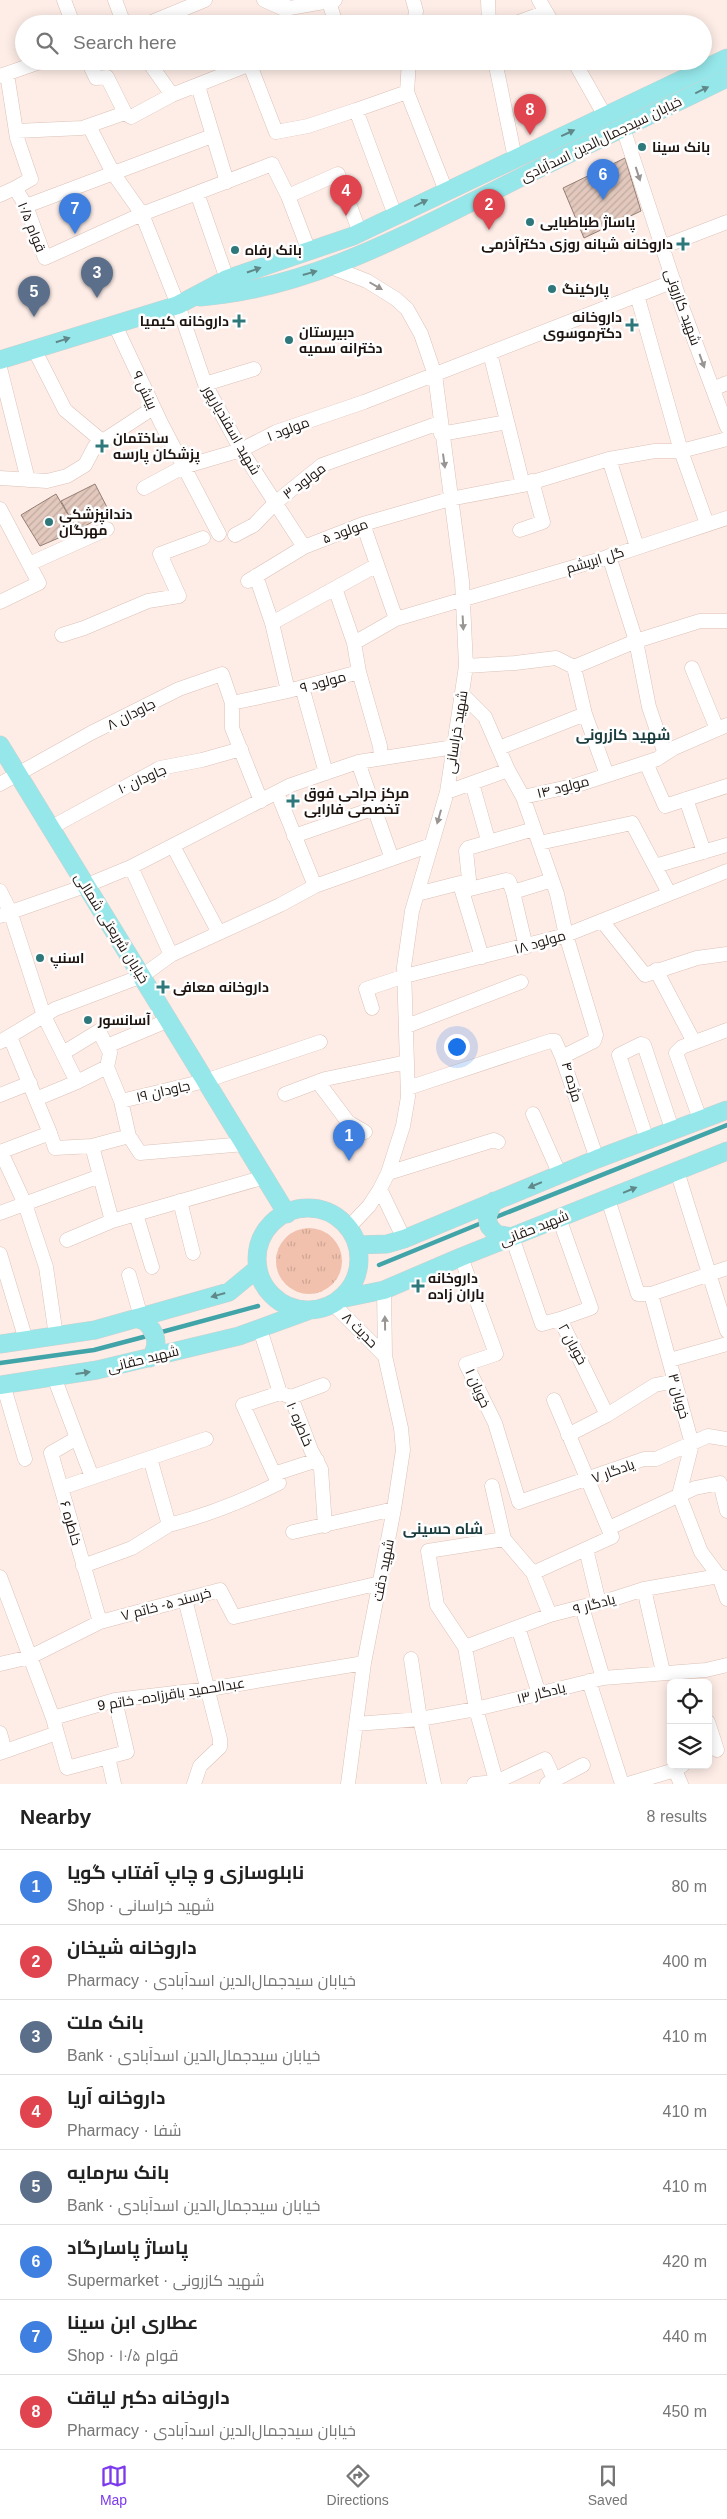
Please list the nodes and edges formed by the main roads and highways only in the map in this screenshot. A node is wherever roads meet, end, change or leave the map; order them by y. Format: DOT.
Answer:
graph roads {
  1 [pos="727,58"];
  2 [pos="712,65"];
  3 [pos="702,70"];
  4 [pos="727,78"];
  5 [pos="194,298"];
  6 [pos="0,360"];
  7 [pos="0,745"];
  8 [pos="727,1110"];
  9 [pos="727,1151"];
  10 [pos="494,1201"];
  11 [pos="287,1214"];
  12 [pos="512,1236"];
  13 [pos="358,1245"];
  14 [pos="258,1268"];
  15 [pos="337,1302"];
  16 [pos="310,1310"];
  17 [pos="138,1318"];
  18 [pos="0,1344"];
  19 [pos="150,1358"];
  20 [pos="1,1384"];
  2 -- 1 [label="main road, خیابان سیدجمال‌الدین اسدآبادی, one-way"];
  5 -- 3 [label="main road, خیابان سیدجمال‌الدین اسدآبادی, one-way"];
  5 -- 4 [label="main road, خیابان سیدجمال‌الدین اسدآبادی, one-way"];
  6 -- 5 [label="main road, خیابان سیدجمال‌الدین اسدآبادی, one-way"];
  7 -- 11 [label="main road, خیابان شریعتی شمالی"];
  8 -- 10 [label="main road, one-way"];
  12 -- 9 [label="main road, شهید حقانی, one-way"];
  10 -- 12 [label="main road"];
  10 -- 13 [label="main road"];
  11 -- 13 [label="main road"];
  11 -- 14 [label="main road"];
  12 -- 15 [label="main road, شهید حقانی"];
  13 -- 15 [label="main road"];
  14 -- 16 [label="main road"];
  14 -- 17 [label="main road, one-way"];
  15 -- 16 [label="main road"];
  16 -- 19 [label="main road, شهید حقانی"];
  17 -- 18 [label="main road"];
  17 -- 19 [label="main road"];
  20 -- 19 [label="main road, شهید حقانی, one-way"];
}
